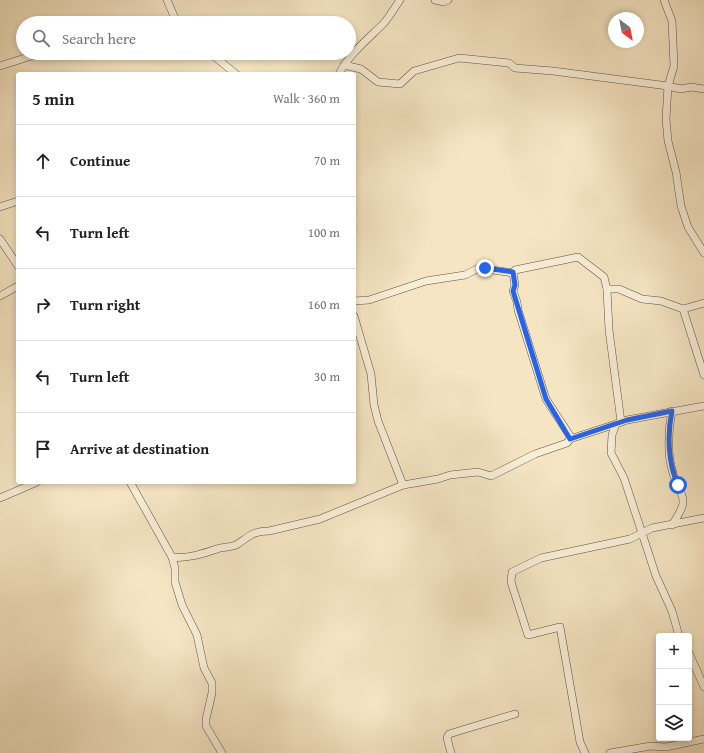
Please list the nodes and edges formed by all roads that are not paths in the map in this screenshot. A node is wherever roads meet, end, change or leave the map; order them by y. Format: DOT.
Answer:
graph roads {
  1 [pos="167,0"];
  2 [pos="400,0"];
  3 [pos="435,0"];
  4 [pos="448,0"];
  5 [pos="664,0"];
  6 [pos="173,16"];
  7 [pos="356,51"];
  8 [pos="19,60"];
  9 [pos="219,60"];
  10 [pos="348,60"];
  11 [pos="344,65"];
  12 [pos="0,66"];
  13 [pos="234,72"];
  14 [pos="340,72"];
  15 [pos="668,86"];
  16 [pos="704,89"];
  17 [pos="16,202"];
  18 [pos="0,207"];
  19 [pos="0,239"];
  20 [pos="704,253"];
  21 [pos="16,263"];
  22 [pos="513,272"];
  23 [pos="16,287"];
  24 [pos="607,289"];
  25 [pos="0,296"];
  26 [pos="356,301"];
  27 [pos="704,303"];
  28 [pos="683,309"];
  29 [pos="356,323"];
  30 [pos="704,375"];
  31 [pos="704,406"];
  32 [pos="672,411"];
  33 [pos="619,423"];
  34 [pos="570,439"];
  35 [pos="32,484"];
  36 [pos="131,484"];
  37 [pos="403,485"];
  38 [pos="0,498"];
  39 [pos="704,518"];
  40 [pos="672,525"];
  41 [pos="642,532"];
  42 [pos="172,558"];
  43 [pos="678,633"];
  44 [pos="692,660"];
  45 [pos="704,687"];
  46 [pos="515,714"];
  47 [pos="704,739"];
  48 [pos="222,753"];
  49 [pos="451,753"];
  50 [pos="584,753"];
  51 [pos="610,753"];
  1 -- 6 [label="street"];
  2 -- 7 [label="street"];
  3 -- 4 [label="street"];
  5 -- 15 [label="street"];
  8 -- 12 [label="street"];
  9 -- 13 [label="street"];
  10 -- 11 [label="street"];
  11 -- 14 [label="street"];
  11 -- 15 [label="street"];
  15 -- 16 [label="street"];
  15 -- 20 [label="street"];
  17 -- 18 [label="street"];
  19 -- 21 [label="street"];
  22 -- 24 [label="street"];
  22 -- 26 [label="street"];
  22 -- 34 [label="street"];
  23 -- 25 [label="street"];
  24 -- 28 [label="street"];
  24 -- 33 [label="street"];
  27 -- 28 [label="street"];
  28 -- 30 [label="street"];
  29 -- 37 [label="street"];
  31 -- 32 [label="street"];
  32 -- 33 [label="street"];
  32 -- 40 [label="street"];
  33 -- 34 [label="street"];
  33 -- 41 [label="street"];
  34 -- 37 [label="street"];
  35 -- 38 [label="street"];
  36 -- 42 [label="street"];
  37 -- 42 [label="street"];
  39 -- 40 [label="street"];
  40 -- 41 [label="street"];
  41 -- 43 [label="street"];
  41 -- 50 [label="street"];
  42 -- 48 [label="street"];
  44 -- 45 [label="street"];
  46 -- 49 [label="street"];
  47 -- 51 [label="street"];
}
